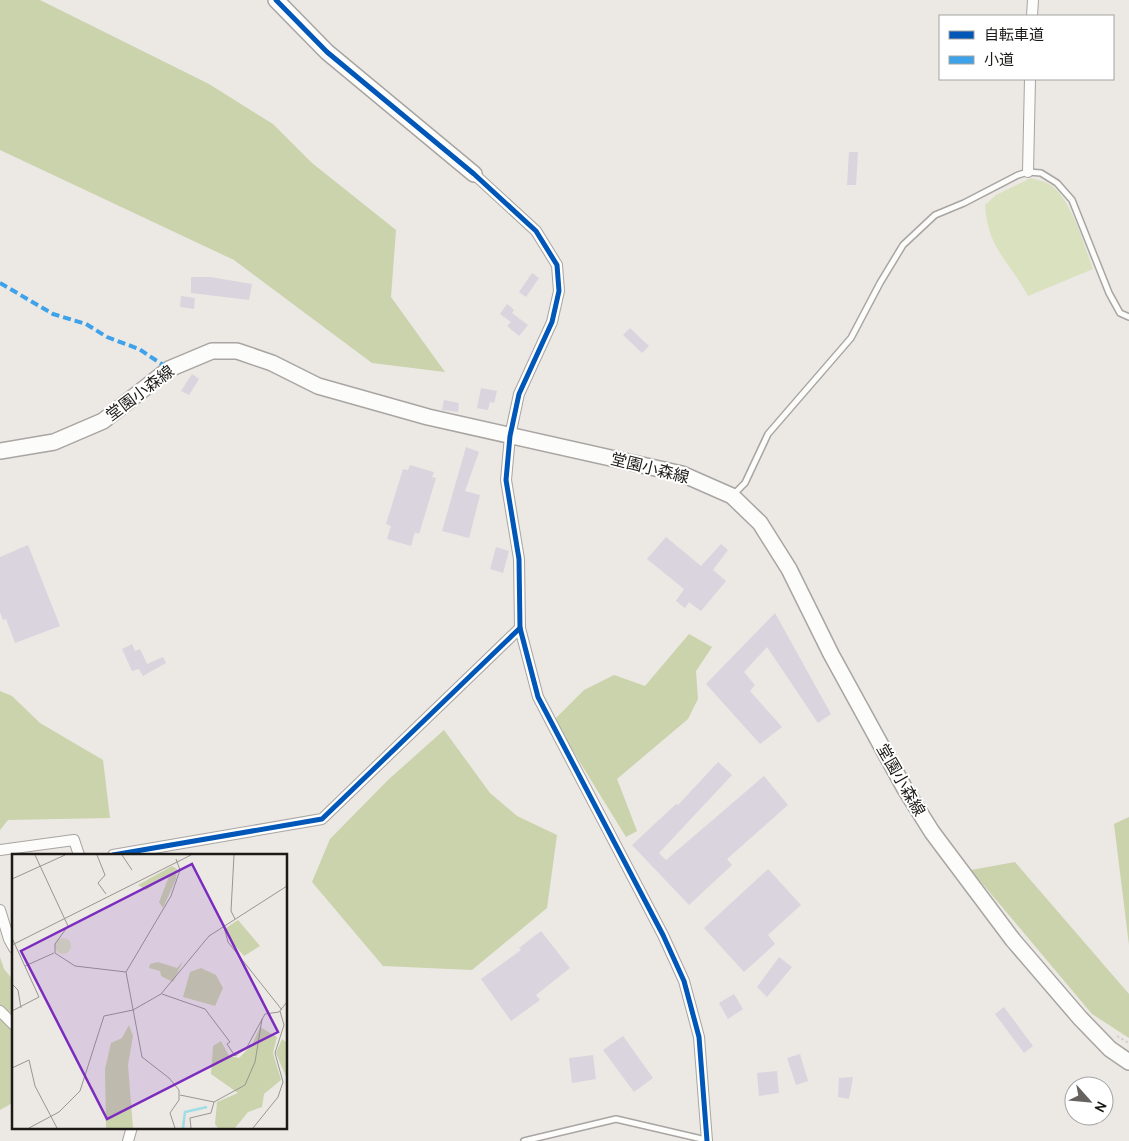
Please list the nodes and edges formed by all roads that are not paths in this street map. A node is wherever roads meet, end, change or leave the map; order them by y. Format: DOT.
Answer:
graph roads {
  1 [pos="276,0"];
  2 [pos="1033,0"];
  3 [pos="1032,15"];
  4 [pos="1030,80"];
  5 [pos="1028,172"];
  6 [pos="474,174"];
  7 [pos="1129,317"];
  8 [pos="510,436"];
  9 [pos="0,451"];
  10 [pos="732,496"];
  11 [pos="520,628"];
  12 [pos="0,850"];
  13 [pos="79,854"];
  14 [pos="119,854"];
  15 [pos="0,910"];
  16 [pos="12,944"];
  17 [pos="0,1011"];
  18 [pos="12,1023"];
  19 [pos="1129,1062"];
  20 [pos="132,1128"];
  21 [pos="707,1140"];
  22 [pos="128,1141"];
  23 [pos="524,1141"];
  1 -- 6 [label="main road"];
  2 -- 3 [label="street"];
  4 -- 5 [label="street"];
  5 -- 7 [label="lane"];
  5 -- 10 [label="lane"];
  6 -- 8 [label="street"];
  8 -- 9 [label="main road, 堂園小森線"];
  8 -- 10 [label="main road, 堂園小森線"];
  8 -- 11 [label="street"];
  10 -- 19 [label="main road, 堂園小森線"];
  11 -- 14 [label="street"];
  11 -- 21 [label="street"];
  12 -- 13 [label="street"];
  15 -- 16 [label="street"];
  17 -- 18 [label="street"];
  20 -- 22 [label="street"];
  21 -- 23 [label="lane"];
}
